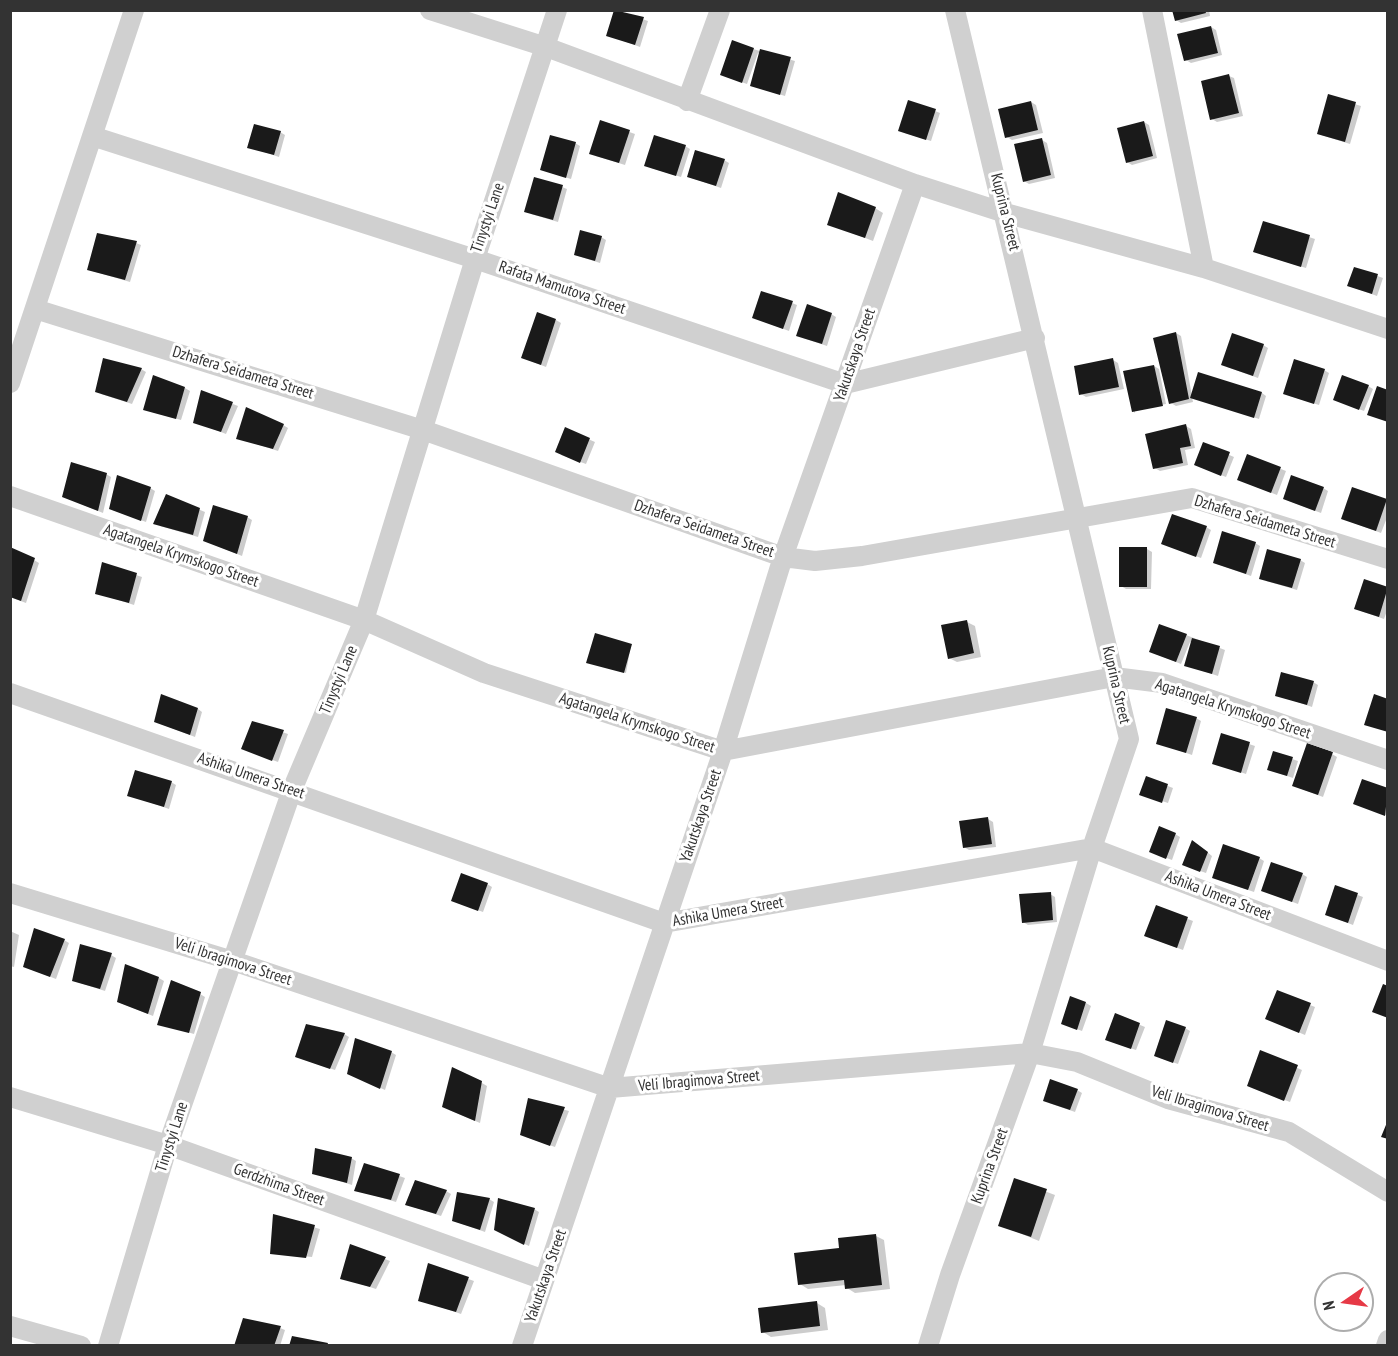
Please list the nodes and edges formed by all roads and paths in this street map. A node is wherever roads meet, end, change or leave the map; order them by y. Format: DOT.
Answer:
graph roads {
  1 [pos="134,10"];
  2 [pos="430,10"];
  3 [pos="556,10"];
  4 [pos="720,10"];
  5 [pos="955,10"];
  6 [pos="1152,10"];
  7 [pos="546,47"];
  8 [pos="687,101"];
  9 [pos="92,136"];
  10 [pos="915,183"];
  11 [pos="1005,213"];
  12 [pos="475,259"];
  13 [pos="1204,268"];
  14 [pos="35,309"];
  15 [pos="1388,329"];
  16 [pos="1035,338"];
  17 [pos="10,383"];
  18 [pos="845,384"];
  19 [pos="423,430"];
  20 [pos="10,496"];
  21 [pos="1077,516"];
  22 [pos="783,557"];
  23 [pos="1388,559"];
  24 [pos="364,620"];
  25 [pos="1114,677"];
  26 [pos="10,693"];
  27 [pos="723,751"];
  28 [pos="1388,760"];
  29 [pos="292,790"];
  30 [pos="1092,848"];
  31 [pos="10,892"];
  32 [pos="664,924"];
  33 [pos="232,961"];
  34 [pos="1388,961"];
  35 [pos="1030,1053"];
  36 [pos="610,1088"];
  37 [pos="10,1097"];
  38 [pos="168,1145"];
  39 [pos="1388,1192"];
  40 [pos="544,1280"];
  41 [pos="10,1326"];
  42 [pos="1388,1340"];
  43 [pos="81,1346"];
  44 [pos="108,1346"];
  45 [pos="522,1346"];
  46 [pos="928,1346"];
  47 [pos="1386,1346"];
  1 -- 9 [label="street"];
  2 -- 7 [label="street"];
  3 -- 7 [label="street, Tinystyi Lane"];
  4 -- 8 [label="street"];
  5 -- 11 [label="street, Kuprina Street"];
  6 -- 13 [label="street"];
  7 -- 8 [label="street"];
  7 -- 12 [label="street, Tinystyi Lane"];
  8 -- 10 [label="street"];
  9 -- 12 [label="street, Rafata Mamutova Street"];
  9 -- 14 [label="street"];
  10 -- 11 [label="street"];
  10 -- 18 [label="street, Yakutskaya Street"];
  11 -- 13 [label="street"];
  11 -- 16 [label="street, Kuprina Street"];
  12 -- 18 [label="street, Rafata Mamutova Street"];
  12 -- 19 [label="street, Tinystyi Lane"];
  13 -- 15 [label="street"];
  14 -- 17 [label="street"];
  14 -- 19 [label="street, Dzhafera Seidameta Street"];
  16 -- 18 [label="street"];
  16 -- 21 [label="street, Kuprina Street"];
  18 -- 22 [label="street, Yakutskaya Street"];
  19 -- 22 [label="street, Dzhafera Seidameta Street"];
  19 -- 24 [label="street, Tinystyi Lane"];
  20 -- 24 [label="street, Agatangela Krymskogo Street"];
  21 -- 22 [label="street, Dzhafera Seidameta Street"];
  21 -- 23 [label="street, Dzhafera Seidameta Street"];
  21 -- 25 [label="street, Kuprina Street"];
  22 -- 27 [label="street, Yakutskaya Street"];
  24 -- 27 [label="street, Agatangela Krymskogo Street"];
  24 -- 29 [label="street, Tinystyi Lane"];
  25 -- 27 [label="street, Agatangela Krymskogo Street"];
  25 -- 28 [label="street, Agatangela Krymskogo Street"];
  25 -- 30 [label="street, Kuprina Street"];
  26 -- 29 [label="street, Ashika Umera Street"];
  27 -- 32 [label="street, Yakutskaya Street"];
  29 -- 32 [label="street, Ashika Umera Street"];
  29 -- 33 [label="street, Tinystyi Lane"];
  30 -- 32 [label="street, Ashika Umera Street"];
  30 -- 34 [label="street, Ashika Umera Street"];
  30 -- 35 [label="street, Kuprina Street"];
  31 -- 33 [label="street, Veli Ibragimova Street"];
  32 -- 36 [label="street, Yakutskaya Street"];
  33 -- 36 [label="street, Veli Ibragimova Street"];
  33 -- 38 [label="street, Tinystyi Lane"];
  35 -- 36 [label="street, Veli Ibragimova Street"];
  35 -- 39 [label="street, Veli Ibragimova Street"];
  35 -- 46 [label="street, Kuprina Street"];
  36 -- 40 [label="street, Yakutskaya Street"];
  37 -- 38 [label="street, Gerdzhima Street"];
  38 -- 40 [label="street, Gerdzhima Street"];
  38 -- 44 [label="street, Tinystyi Lane"];
  40 -- 45 [label="street, Yakutskaya Street"];
  41 -- 43 [label="street"];
  42 -- 47 [label="street"];
}
